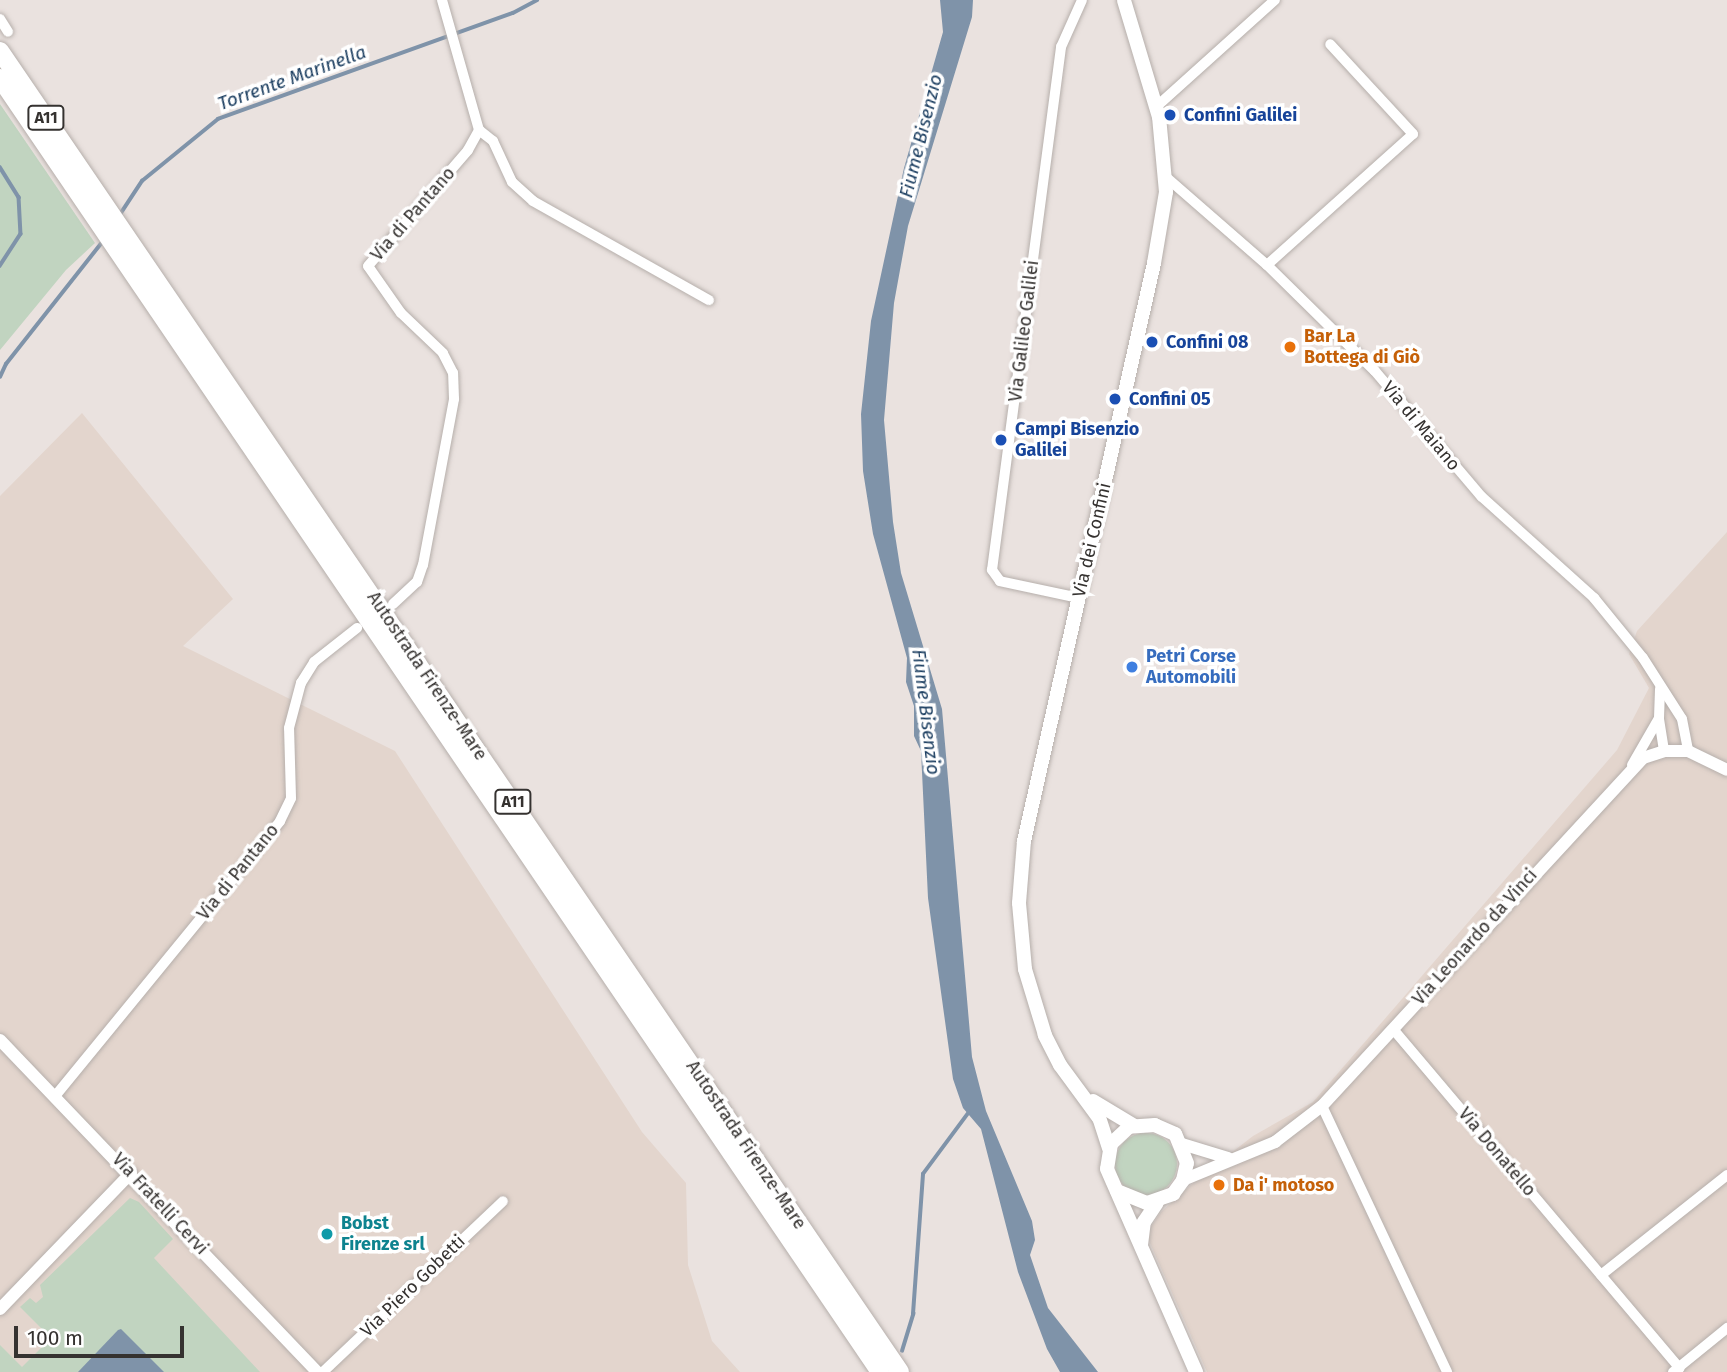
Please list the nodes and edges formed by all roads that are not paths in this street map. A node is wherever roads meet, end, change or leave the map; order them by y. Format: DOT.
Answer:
graph roads {
  1 [pos="442,0"];
  2 [pos="1082,0"];
  3 [pos="1124,0"];
  4 [pos="1275,0"];
  5 [pos="0,19"];
  6 [pos="8,32"];
  7 [pos="1330,44"];
  8 [pos="0,51"];
  9 [pos="0,78"];
  10 [pos="1156,107"];
  11 [pos="479,130"];
  12 [pos="1166,177"];
  13 [pos="1268,265"];
  14 [pos="709,300"];
  15 [pos="1079,598"];
  16 [pos="393,604"];
  17 [pos="357,628"];
  18 [pos="1660,689"];
  19 [pos="1659,718"];
  20 [pos="1664,751"];
  21 [pos="1688,751"];
  22 [pos="1629,770"];
  23 [pos="1727,770"];
  24 [pos="1393,1029"];
  25 [pos="0,1040"];
  26 [pos="1067,1076"];
  27 [pos="55,1095"];
  28 [pos="1322,1106"];
  29 [pos="1133,1125"];
  30 [pos="1182,1144"];
  31 [pos="1109,1148"];
  32 [pos="1232,1159"];
  33 [pos="131,1173"];
  34 [pos="1727,1175"];
  35 [pos="1183,1180"];
  36 [pos="1117,1191"];
  37 [pos="503,1201"];
  38 [pos="1157,1203"];
  39 [pos="1141,1250"];
  40 [pos="1601,1275"];
  41 [pos="0,1309"];
  42 [pos="1727,1328"];
  43 [pos="1676,1370"];
  44 [pos="317,1372"];
  45 [pos="323,1372"];
  46 [pos="880,1372"];
  47 [pos="900,1372"];
  48 [pos="1196,1372"];
  49 [pos="1447,1372"];
  1 -- 11 [label="street"];
  2 -- 15 [label="street, Via Galileo Galilei"];
  3 -- 10 [label="main road, Via dei Confini"];
  4 -- 10 [label="street"];
  5 -- 6 [label="street"];
  7 -- 13 [label="street"];
  8 -- 47 [label="highway, Autostrada Firenze-Mare / A11"];
  9 -- 46 [label="highway, Autostrada Firenze-Mare / A11"];
  10 -- 12 [label="main road, Via dei Confini"];
  11 -- 14 [label="street"];
  11 -- 16 [label="street, Via di Pantano"];
  12 -- 13 [label="street, Via di Maiano"];
  12 -- 15 [label="main road, Via dei Confini"];
  13 -- 18 [label="street, Via di Maiano"];
  15 -- 26 [label="main road, Via dei Confini"];
  17 -- 27 [label="street, Via di Pantano"];
  18 -- 19 [label="street"];
  18 -- 21 [label="street, Via di Maiano"];
  19 -- 20 [label="street"];
  19 -- 22 [label="street"];
  20 -- 21 [label="street"];
  20 -- 22 [label="street"];
  21 -- 22 [label="street"];
  21 -- 23 [label="street"];
  22 -- 24 [label="street, Via Leonardo da Vinci"];
  24 -- 28 [label="street, Via Leonardo da Vinci"];
  24 -- 40 [label="street, Via Donatello"];
  25 -- 27 [label="street, Via Fratelli Cervi"];
  26 -- 29 [label="main road, Via dei Confini"];
  26 -- 31 [label="main road, Via dei Confini"];
  27 -- 33 [label="street, Via Fratelli Cervi"];
  28 -- 32 [label="street, Via Leonardo da Vinci"];
  28 -- 49 [label="street"];
  29 -- 30 [label="main road, Via dei Confini"];
  29 -- 31 [label="main road"];
  30 -- 32 [label="street"];
  30 -- 35 [label="main road"];
  31 -- 36 [label="main road, Via dei Confini"];
  32 -- 35 [label="street, Via Leonardo da Vinci"];
  33 -- 41 [label="street"];
  33 -- 44 [label="street, Via Fratelli Cervi"];
  34 -- 40 [label="street"];
  35 -- 38 [label="main road"];
  36 -- 38 [label="main road"];
  36 -- 39 [label="main road, Via dei Confini"];
  37 -- 45 [label="street, Via Piero Gobetti"];
  38 -- 39 [label="main road"];
  39 -- 48 [label="main road, Via dei Confini"];
  40 -- 43 [label="street, Via Donatello"];
  42 -- 43 [label="street"];
}
